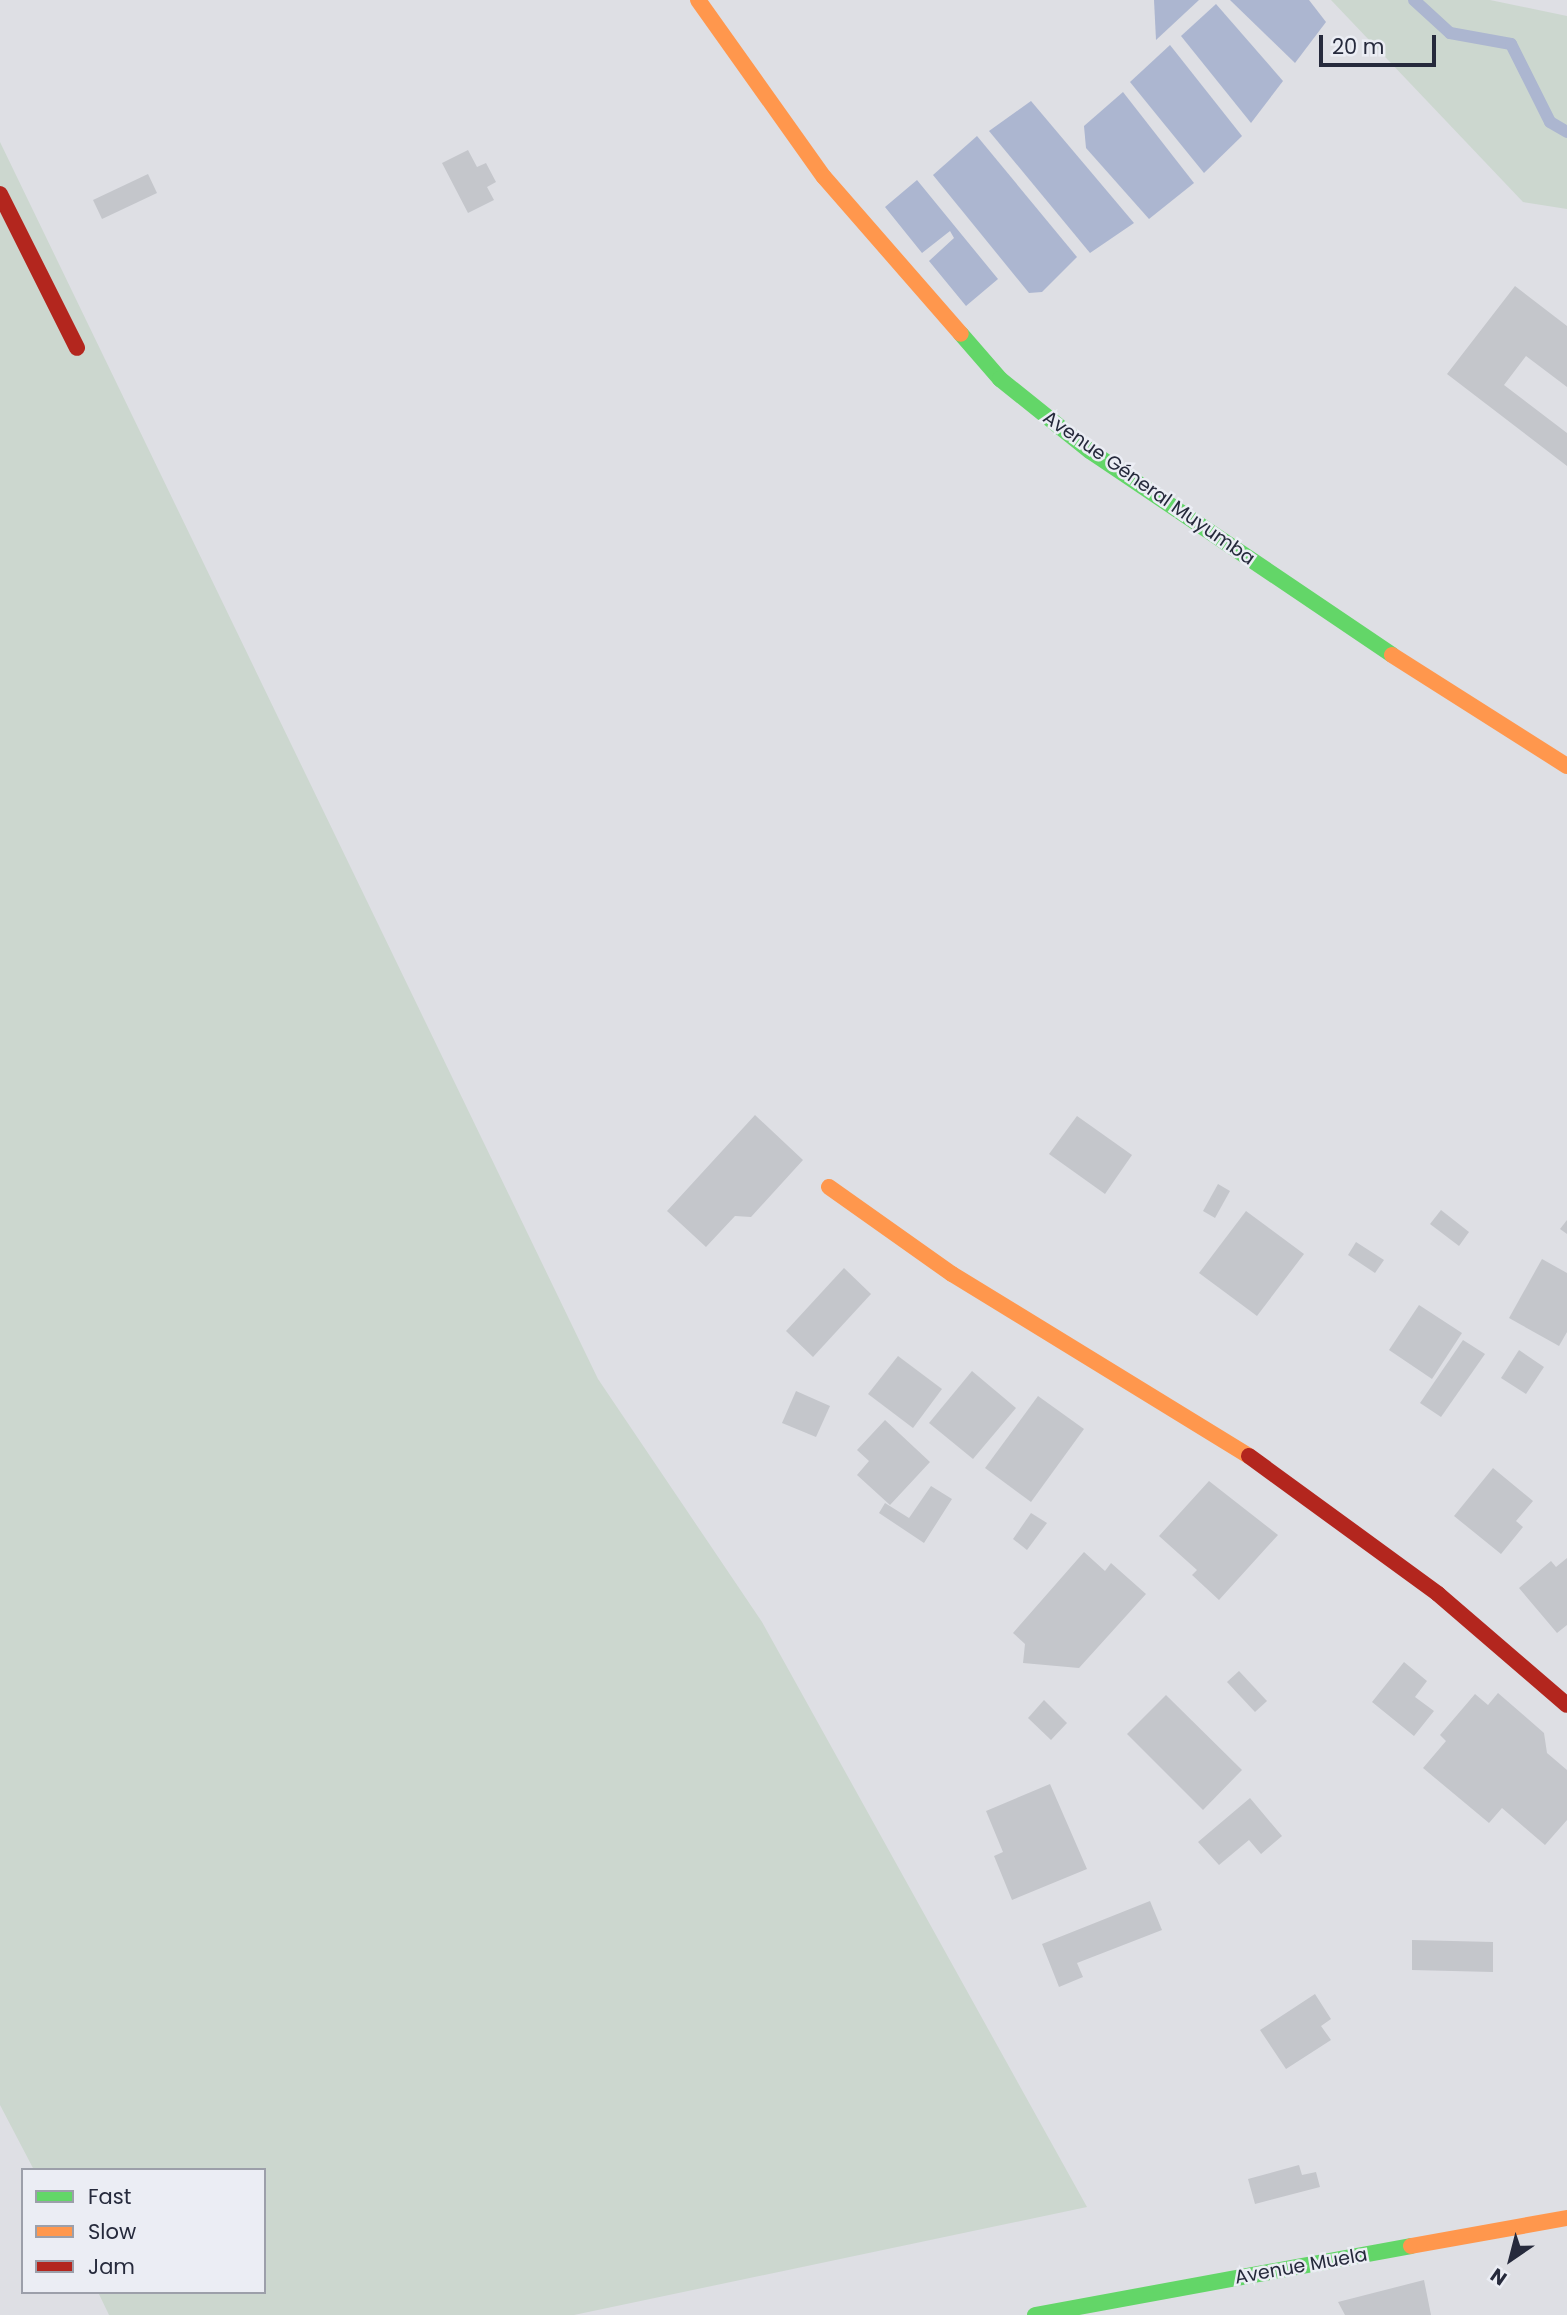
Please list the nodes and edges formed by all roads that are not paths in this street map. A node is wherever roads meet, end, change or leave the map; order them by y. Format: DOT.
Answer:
graph roads {
  1 [pos="698,0"];
  2 [pos="0,194"];
  3 [pos="77,348"];
  4 [pos="1567,766"];
  5 [pos="829,1187"];
  6 [pos="1567,1705"];
  7 [pos="1567,2218"];
  8 [pos="1035,2315"];
  1 -- 4 [label="street, Avenue Géneral Muyumba"];
  2 -- 3 [label="street"];
  5 -- 6 [label="street"];
  7 -- 8 [label="street, Avenue Muela"];
}
